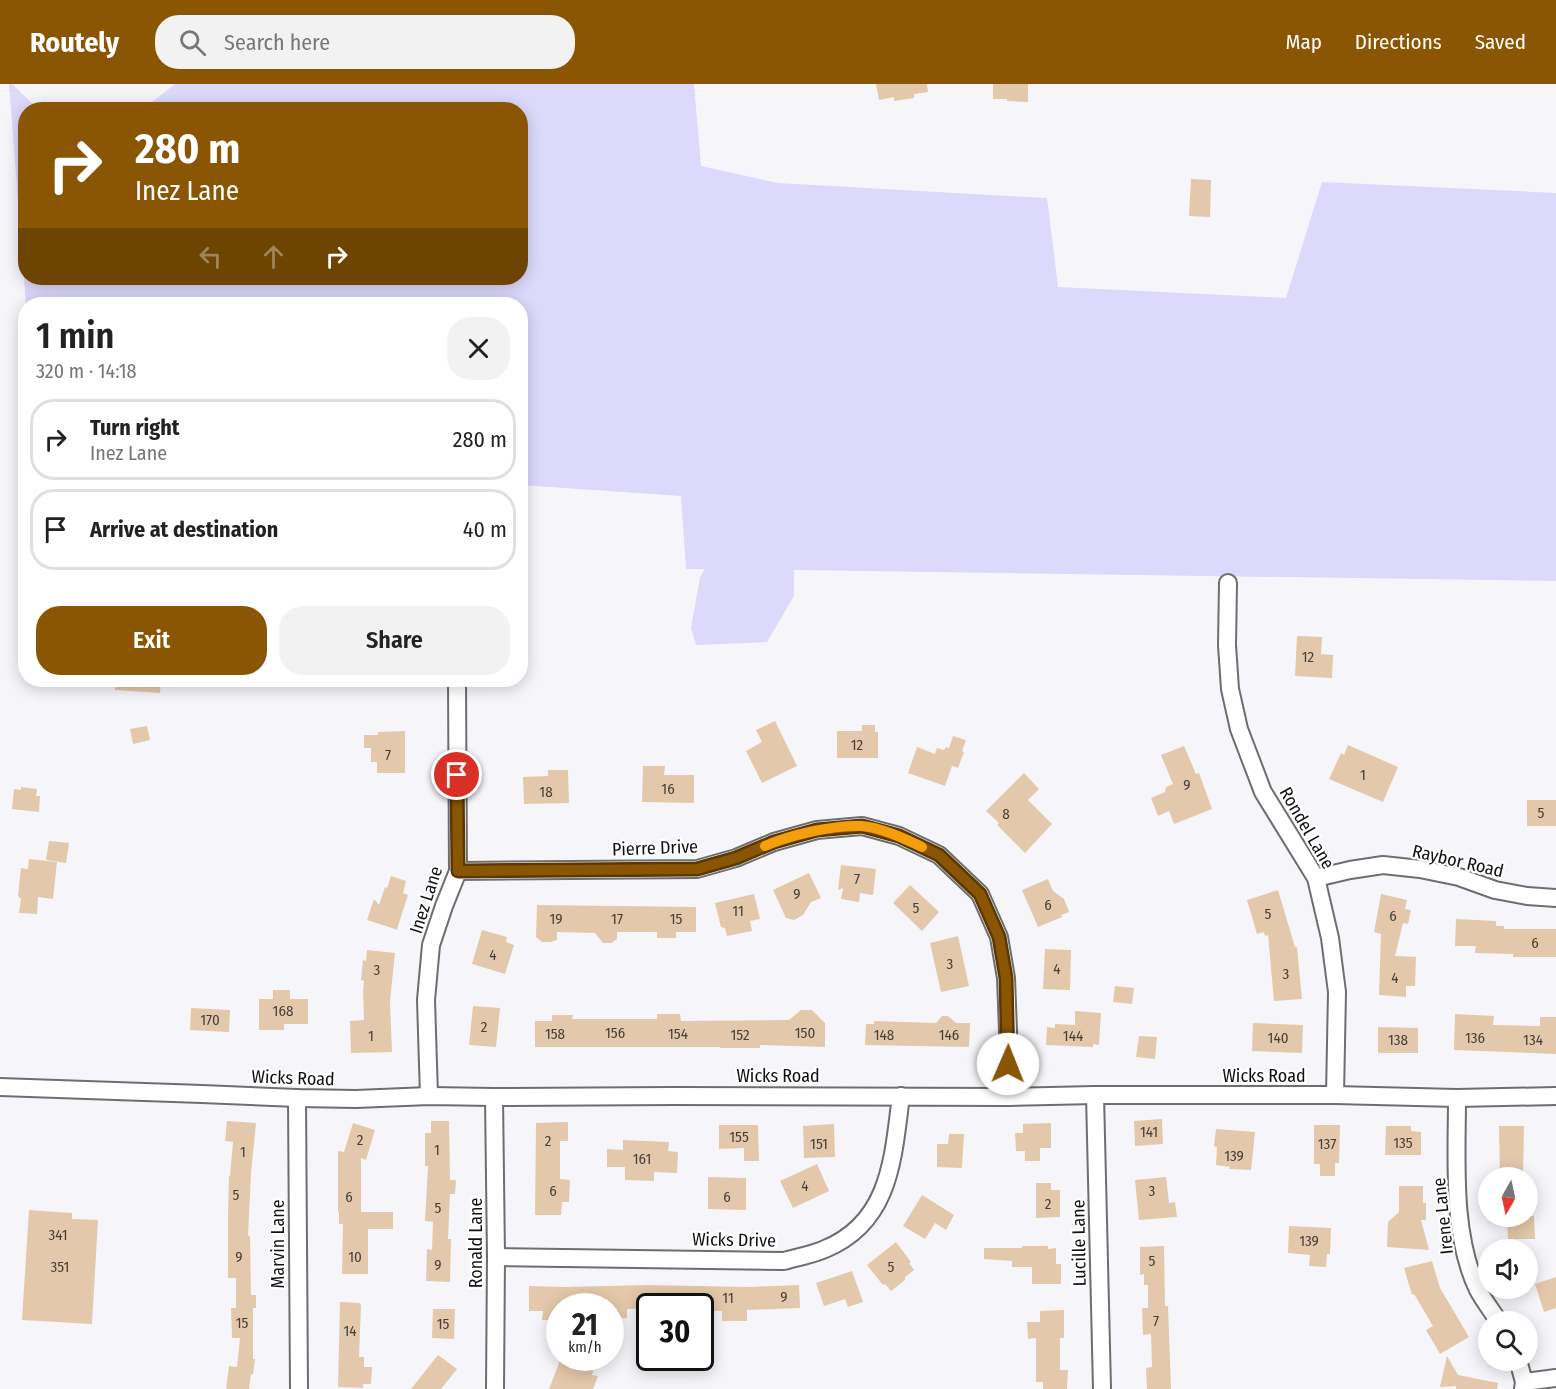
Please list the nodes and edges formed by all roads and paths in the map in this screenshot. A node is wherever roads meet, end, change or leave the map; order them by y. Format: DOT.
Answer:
graph roads {
  1 [pos="1228,583"];
  2 [pos="457,687"];
  3 [pos="458,871"];
  4 [pos="1316,878"];
  5 [pos="1556,898"];
  6 [pos="0,1088"];
  7 [pos="1095,1095"];
  8 [pos="1335,1095"];
  9 [pos="429,1096"];
  10 [pos="901,1096"];
  11 [pos="1556,1096"];
  12 [pos="494,1097"];
  13 [pos="1008,1097"];
  14 [pos="297,1098"];
  15 [pos="1457,1098"];
  16 [pos="496,1257"];
  17 [pos="1492,1311"];
  18 [pos="1556,1378"];
  19 [pos="1524,1385"];
  20 [pos="299,1389"];
  21 [pos="495,1389"];
  22 [pos="1102,1389"];
  1 -- 4 [label="street, Rondel Lane"];
  2 -- 3 [label="street, Inez Lane"];
  3 -- 9 [label="street, Inez Lane"];
  3 -- 13 [label="street, Pierre Drive"];
  4 -- 5 [label="street, Raybor Road"];
  4 -- 8 [label="street, Rondel Lane"];
  6 -- 14 [label="street, Wicks Road"];
  7 -- 8 [label="street, Wicks Road"];
  7 -- 13 [label="street, Wicks Road"];
  7 -- 22 [label="street, Lucille Lane"];
  8 -- 15 [label="street, Wicks Road"];
  9 -- 12 [label="street, Wicks Road"];
  9 -- 14 [label="street, Wicks Road"];
  10 -- 12 [label="street, Wicks Road"];
  10 -- 13 [label="street, Wicks Road"];
  10 -- 16 [label="street, Wicks Drive"];
  11 -- 15 [label="street, Wicks Road"];
  12 -- 16 [label="street, Ronald Lane"];
  14 -- 20 [label="street, Marvin Lane"];
  15 -- 17 [label="street, Irene Lane"];
  16 -- 21 [label="street, Ronald Lane"];
  18 -- 19 [label="street"];
}
